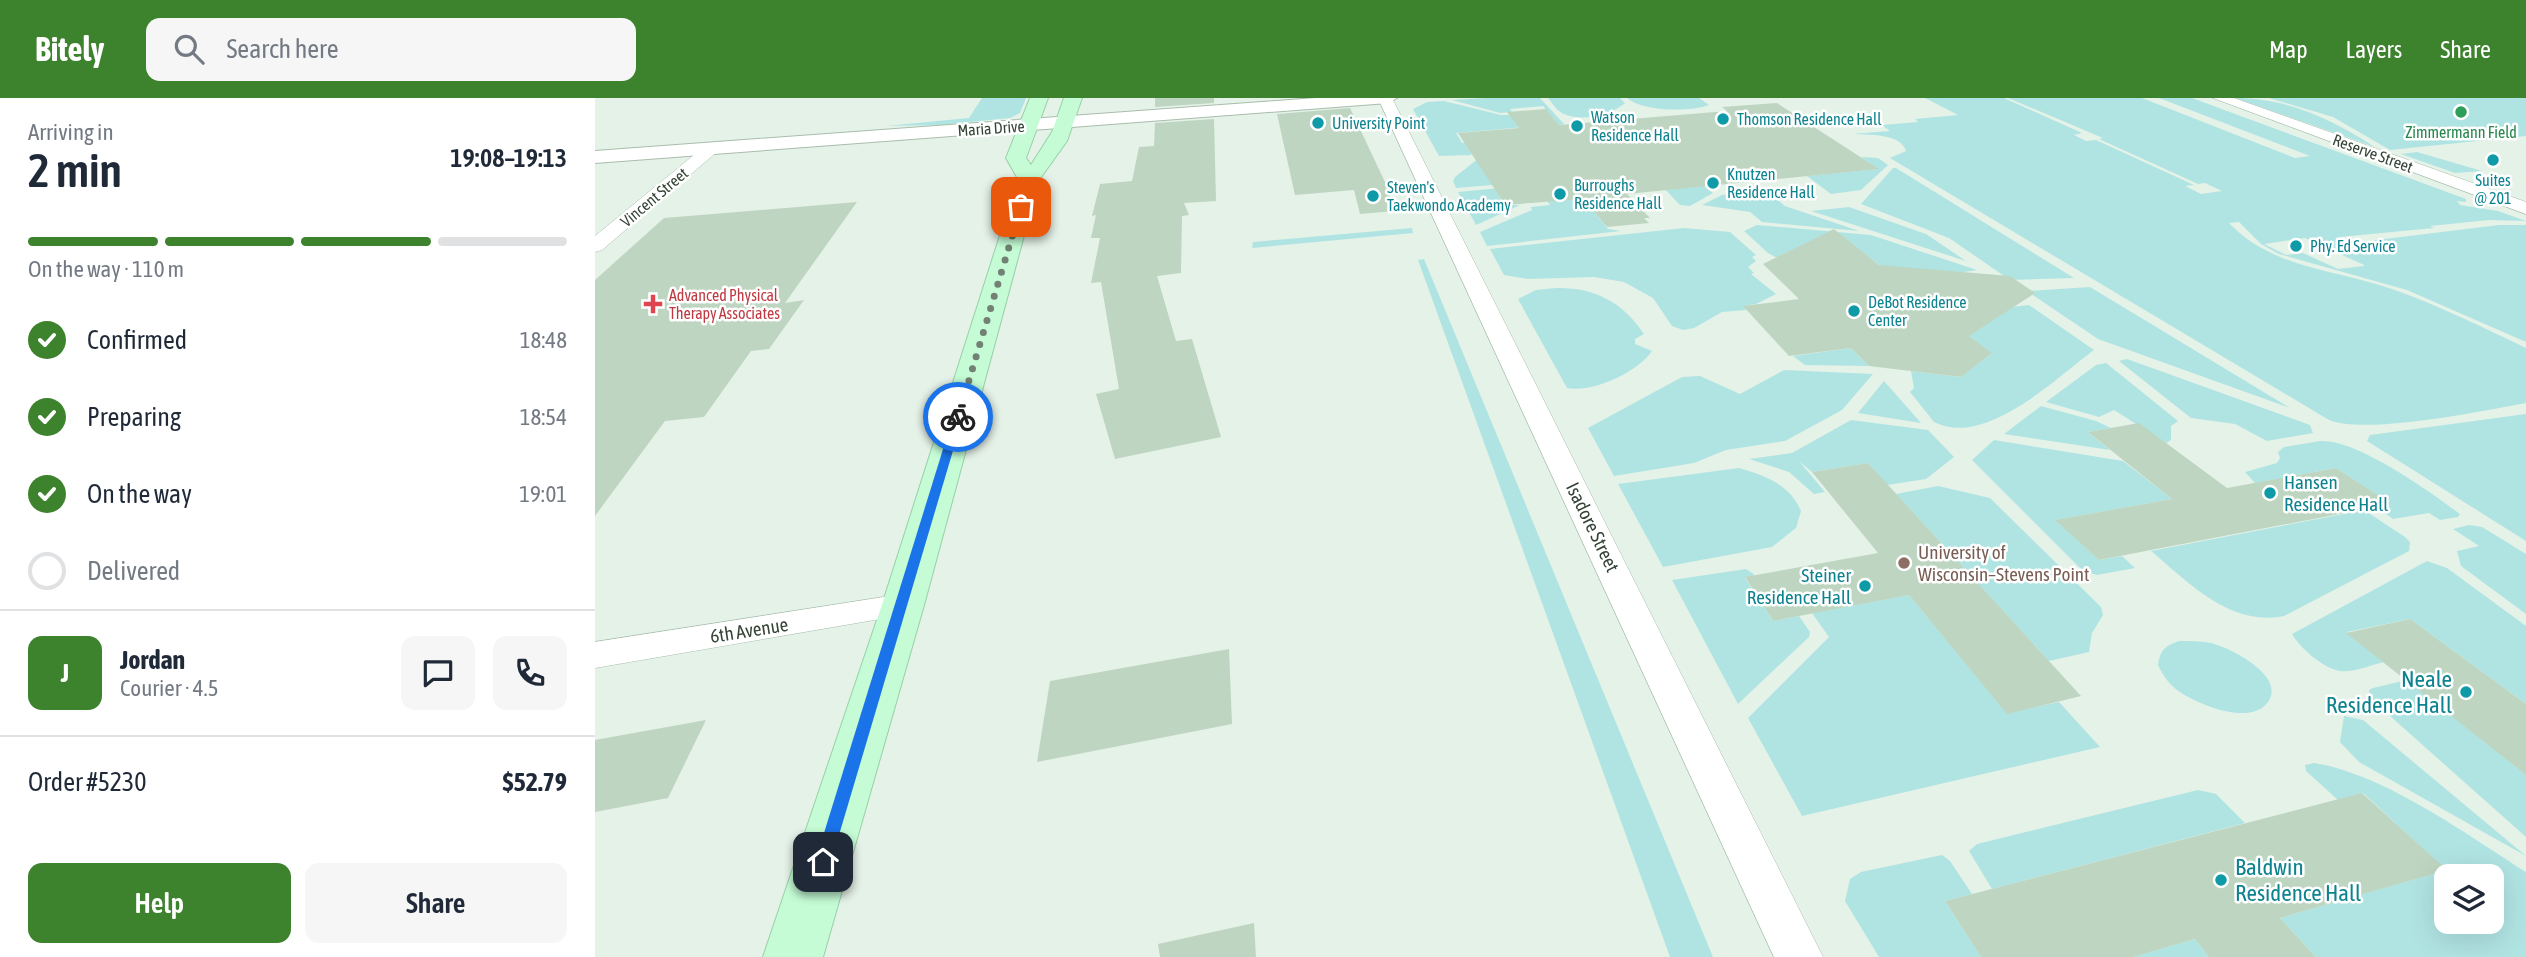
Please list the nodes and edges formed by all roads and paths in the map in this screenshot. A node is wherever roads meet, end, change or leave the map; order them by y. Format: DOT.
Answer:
graph roads {
  1 [pos="1038,98"];
  2 [pos="1073,98"];
  3 [pos="1386,98"];
  4 [pos="2220,98"];
  5 [pos="1067,122"];
  6 [pos="1030,125"];
  7 [pos="712,148"];
  8 [pos="595,157"];
  9 [pos="1029,179"];
  10 [pos="2526,208"];
  11 [pos="595,246"];
  12 [pos="903,605"];
  13 [pos="595,656"];
  14 [pos="793,957"];
  15 [pos="1799,957"];
  1 -- 6 [label="main road"];
  2 -- 5 [label="main road"];
  3 -- 5 [label="street, Maria Drive"];
  3 -- 15 [label="street, Isadore Street"];
  4 -- 10 [label="street, Reserve Street"];
  5 -- 6 [label="street, Maria Drive"];
  5 -- 9 [label="main road"];
  6 -- 7 [label="street, Maria Drive"];
  6 -- 9 [label="main road"];
  7 -- 8 [label="street, Maria Drive"];
  7 -- 11 [label="street, Vincent Street"];
  9 -- 12 [label="main road"];
  12 -- 13 [label="street, 6th Avenue"];
  12 -- 14 [label="main road"];
}
